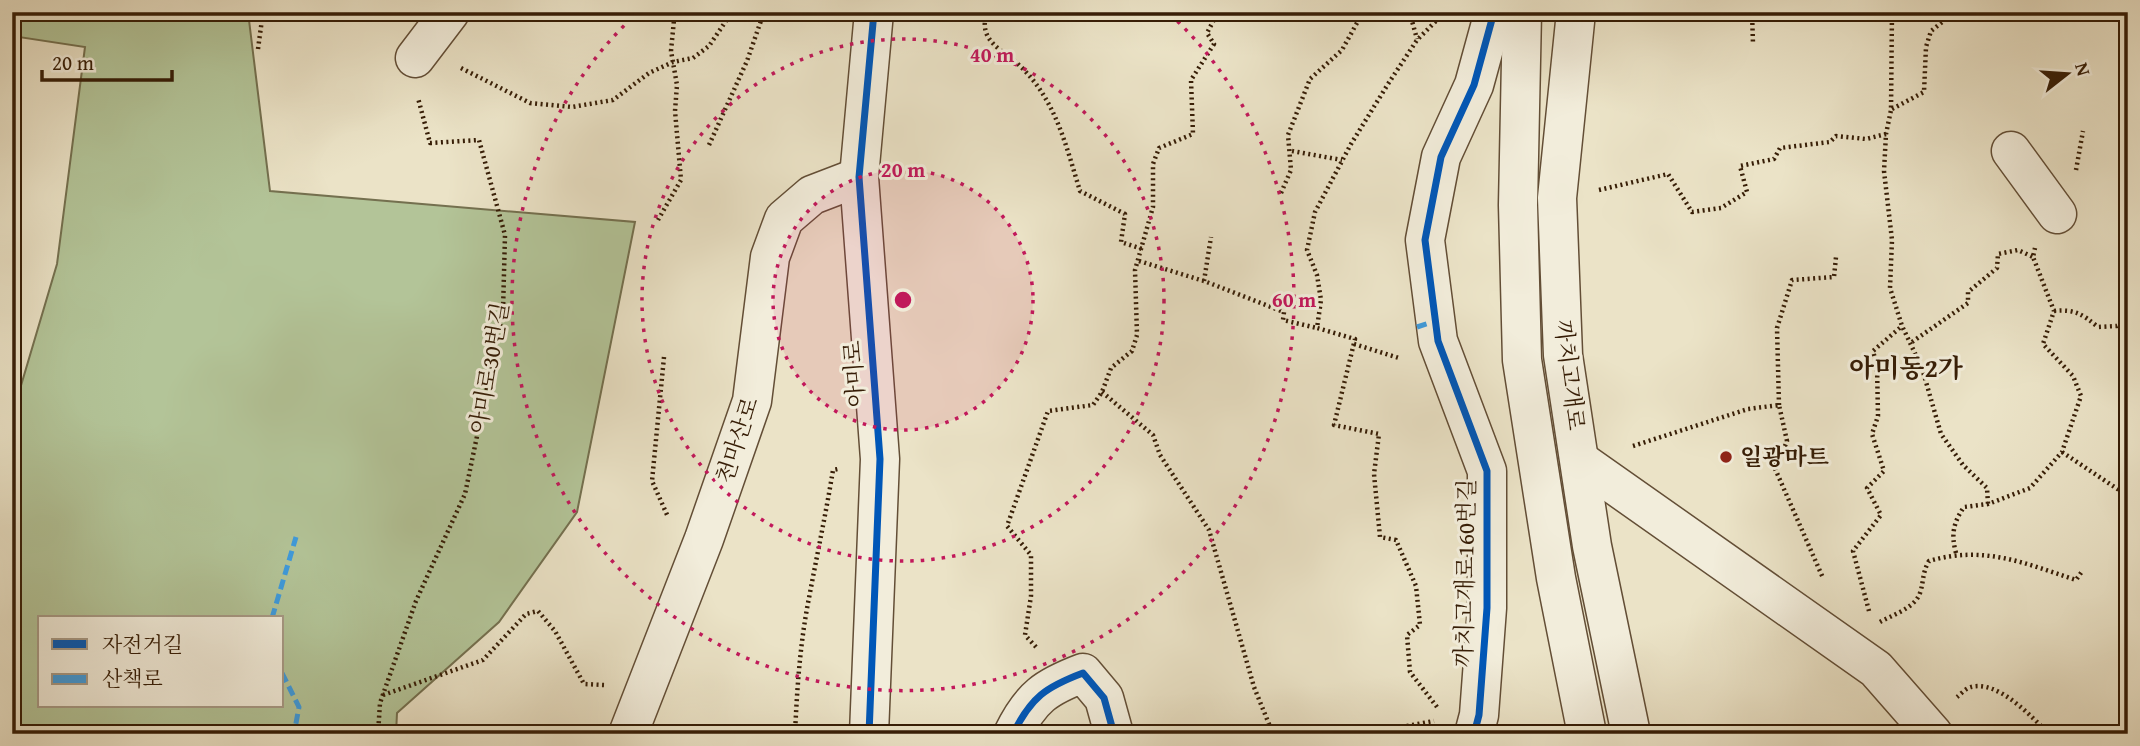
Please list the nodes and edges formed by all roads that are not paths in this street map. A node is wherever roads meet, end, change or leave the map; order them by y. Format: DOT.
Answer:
graph roads {
  1 [pos="450,12"];
  2 [pos="874,12"];
  3 [pos="1494,12"];
  4 [pos="1522,12"];
  5 [pos="1576,12"];
  6 [pos="419,53"];
  7 [pos="2011,151"];
  8 [pos="859,177"];
  9 [pos="2057,214"];
  10 [pos="1582,462"];
  11 [pos="1927,727"];
  12 [pos="628,734"];
  13 [pos="869,734"];
  14 [pos="1013,734"];
  15 [pos="1114,734"];
  16 [pos="1474,734"];
  17 [pos="1587,734"];
  18 [pos="1631,734"];
  1 -- 6 [label="street"];
  2 -- 8 [label="street, 아미로"];
  3 -- 16 [label="street, 까치고개로160번길"];
  4 -- 17 [label="street"];
  5 -- 10 [label="street, 까치고개로"];
  7 -- 9 [label="street"];
  8 -- 12 [label="street, 천마산로"];
  8 -- 13 [label="street, 아미로"];
  10 -- 11 [label="street"];
  10 -- 18 [label="street, 까치고개로"];
  14 -- 15 [label="street"];
}
